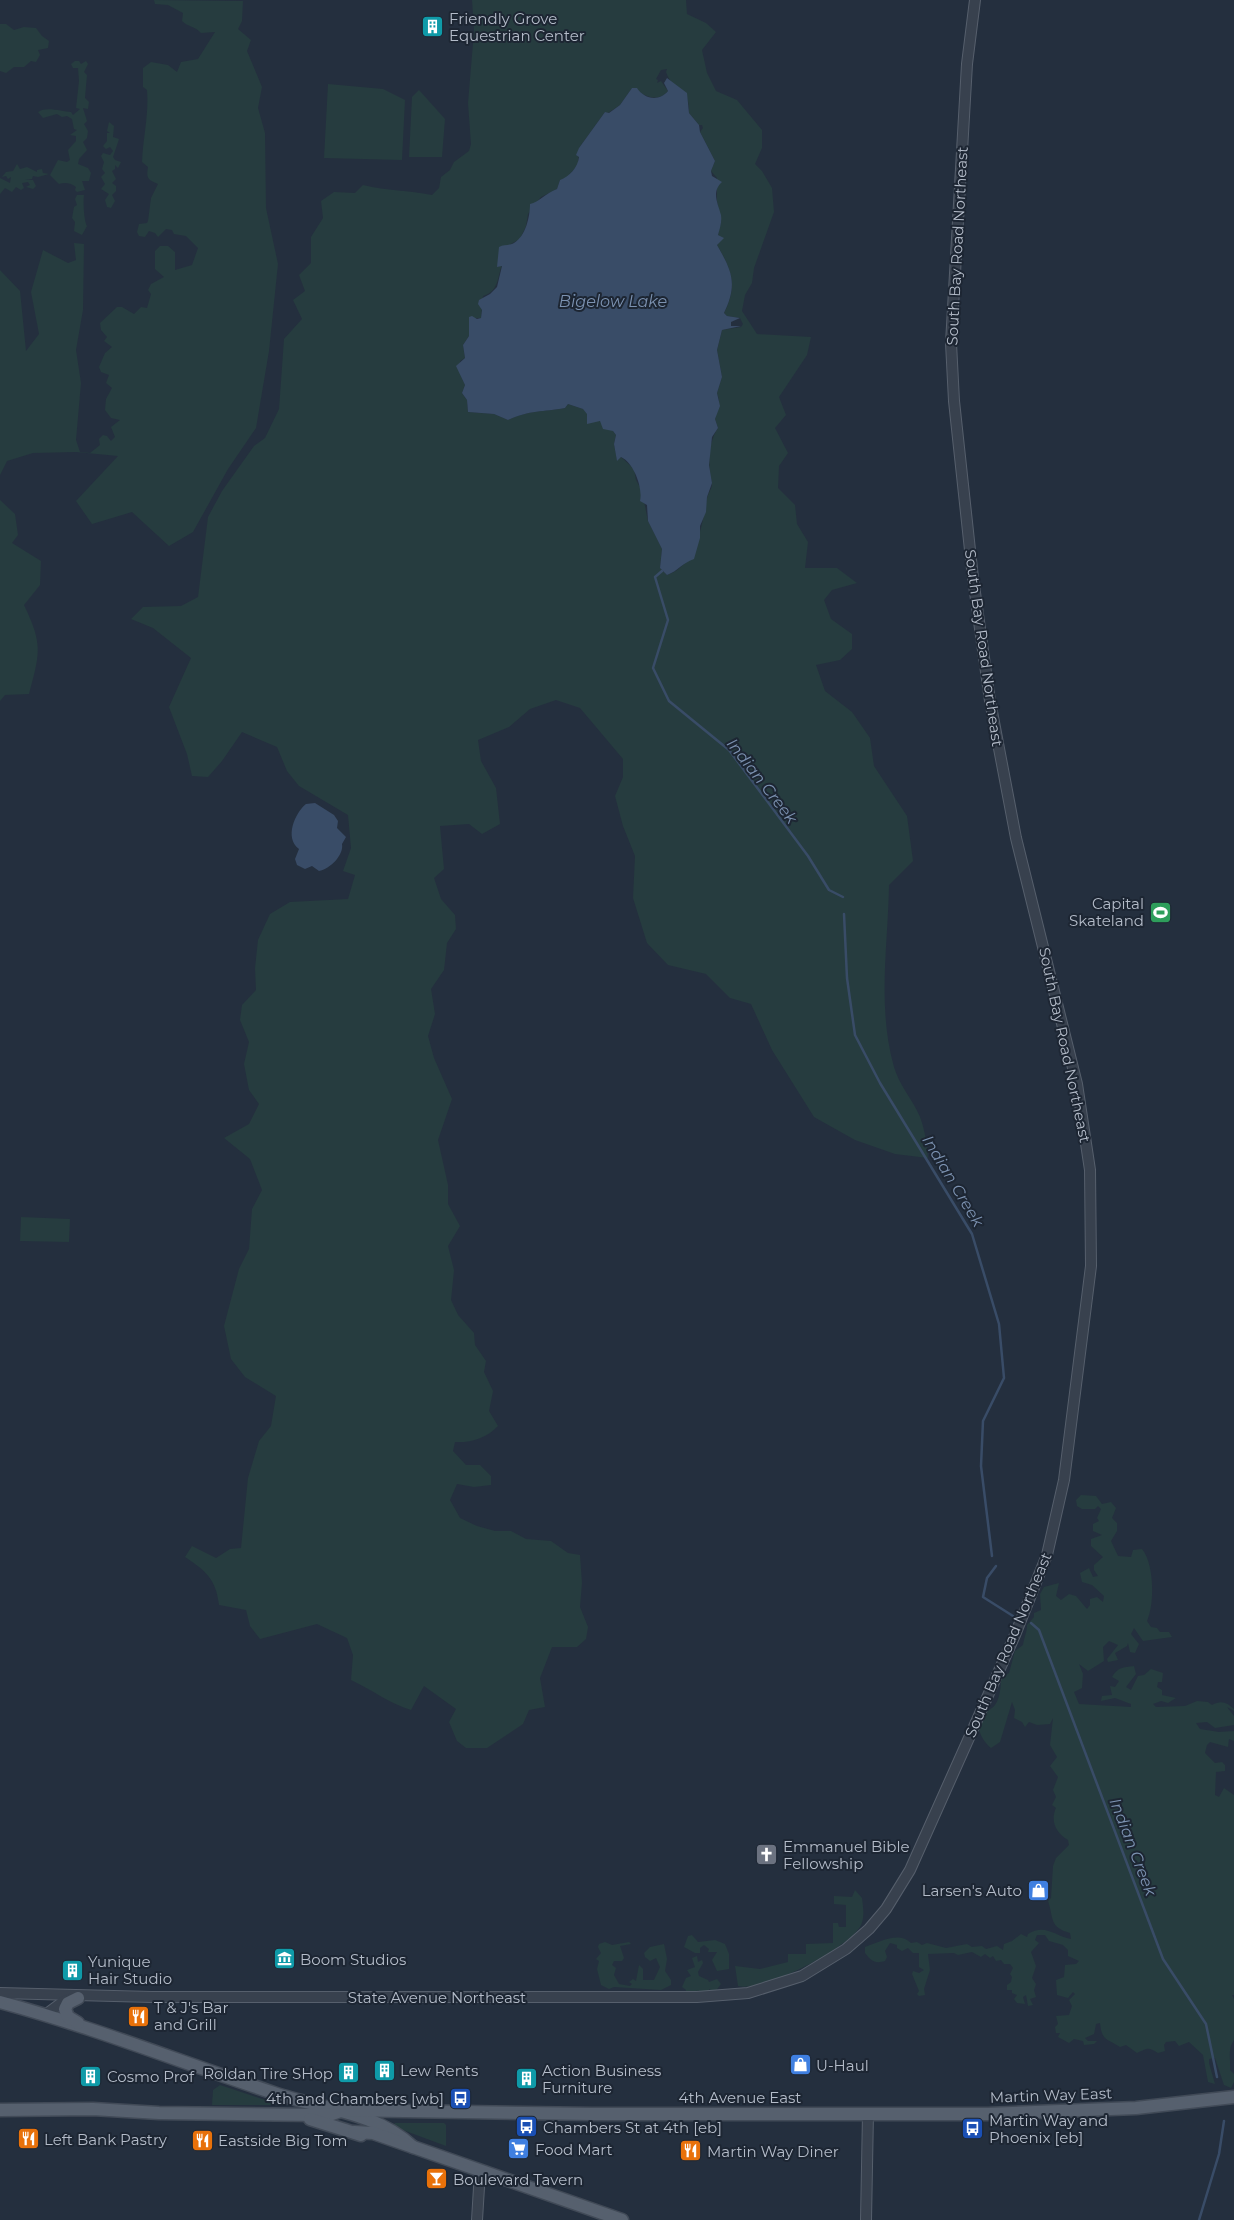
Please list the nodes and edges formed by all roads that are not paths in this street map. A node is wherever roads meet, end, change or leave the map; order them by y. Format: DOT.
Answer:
graph roads {
  1 [pos="975,0"];
  2 [pos="0,1993"];
  3 [pos="733,1995"];
  4 [pos="142,1996"];
  5 [pos="78,1998"];
  6 [pos="0,2002"];
  7 [pos="45,2015"];
  8 [pos="98,2033"];
  9 [pos="1234,2097"];
  10 [pos="297,2100"];
  11 [pos="0,2110"];
  12 [pos="342,2110"];
  13 [pos="225,2113"];
  14 [pos="868,2113"];
  15 [pos="289,2114"];
  16 [pos="413,2147"];
  17 [pos="480,2171"];
  18 [pos="477,2220"];
  19 [pos="622,2220"];
  20 [pos="866,2220"];
  1 -- 3 [label="street, South Bay Road Northeast"];
  2 -- 4 [label="street, State Avenue Northeast"];
  3 -- 4 [label="street, State Avenue Northeast"];
  4 -- 5 [label="street, State Avenue Northeast"];
  5 -- 7 [label="street"];
  5 -- 8 [label="main road"];
  6 -- 7 [label="main road"];
  7 -- 8 [label="main road"];
  8 -- 10 [label="main road"];
  9 -- 14 [label="main road, Martin Way East"];
  10 -- 12 [label="main road"];
  10 -- 13 [label="main road"];
  11 -- 13 [label="main road"];
  12 -- 14 [label="main road, 4th Avenue East"];
  12 -- 15 [label="main road"];
  12 -- 16 [label="main road"];
  13 -- 15 [label="main road"];
  14 -- 20 [label="street"];
  15 -- 16 [label="main road"];
  16 -- 17 [label="main road"];
  17 -- 18 [label="street"];
  17 -- 19 [label="main road"];
}
